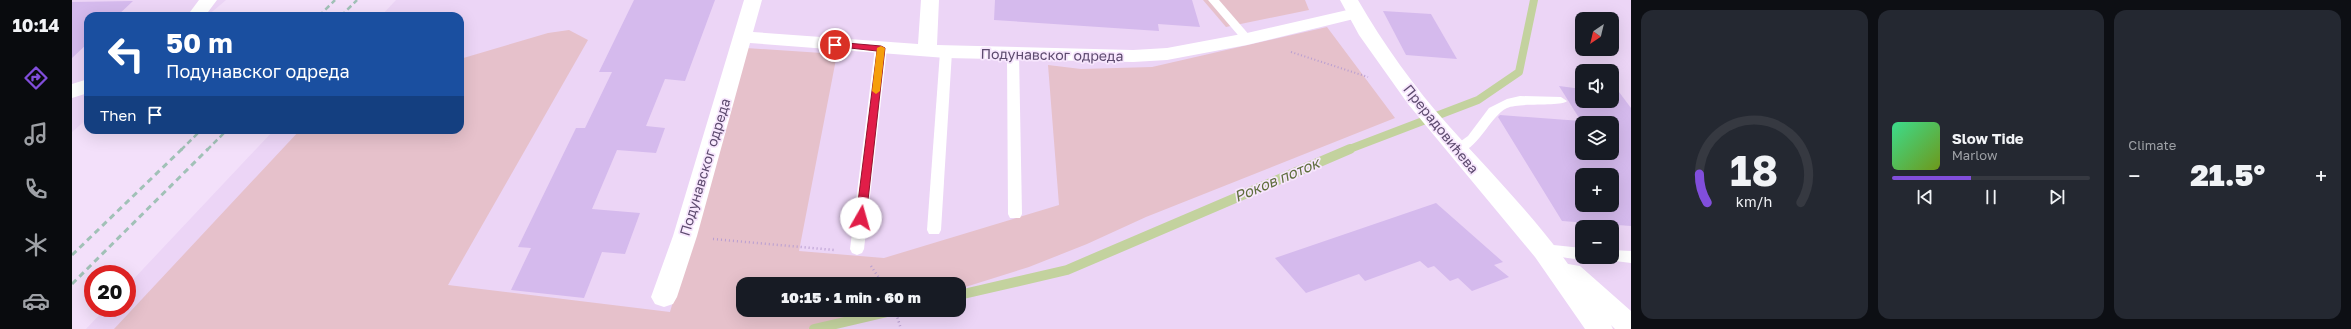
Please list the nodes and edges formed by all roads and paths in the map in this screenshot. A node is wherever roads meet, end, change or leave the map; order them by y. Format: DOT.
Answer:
graph roads {
  1 [pos="208,0"];
  2 [pos="753,0"];
  3 [pos="930,0"];
  4 [pos="1213,0"];
  5 [pos="1352,6"];
  6 [pos="199,12"];
  7 [pos="743,37"];
  8 [pos="1247,39"];
  9 [pos="881,48"];
  10 [pos="927,51"];
  11 [pos="946,52"];
  12 [pos="1290,52"];
  13 [pos="1012,55"];
  14 [pos="1370,78"];
  15 [pos="84,87"];
  16 [pos="72,91"];
  17 [pos="1561,101"];
  18 [pos="1453,145"];
  19 [pos="1015,214"];
  20 [pos="934,230"];
  21 [pos="685,236"];
  22 [pos="857,249"];
  23 [pos="1544,250"];
  24 [pos="837,251"];
  25 [pos="1575,253"];
  26 [pos="1619,256"];
  27 [pos="1631,257"];
  28 [pos="664,296"];
  29 [pos="898,317"];
  30 [pos="1631,327"];
  31 [pos="901,329"];
  32 [pos="1600,329"];
  1 -- 6 [label="street"];
  2 -- 7 [label="street, Подунавског одреда"];
  3 -- 10 [label="street"];
  4 -- 8 [label="lane"];
  5 -- 8 [label="street, Подунавског одреда"];
  5 -- 18 [label="street, Прерадовићева"];
  7 -- 9 [label="street, Подунавског одреда"];
  7 -- 21 [label="street, Подунавског одреда"];
  8 -- 13 [label="street, Подунавског одреда"];
  9 -- 10 [label="street, Подунавског одреда"];
  9 -- 22 [label="lane"];
  10 -- 11 [label="street, Подунавског одреда"];
  11 -- 13 [label="street, Подунавског одреда"];
  11 -- 20 [label="lane"];
  12 -- 14 [label="path"];
  13 -- 19 [label="lane"];
  15 -- 16 [label="street"];
  17 -- 18 [label="lane"];
  18 -- 23 [label="street, Прерадовићева"];
  21 -- 24 [label="path"];
  21 -- 28 [label="street, Подунавског одреда"];
  23 -- 25 [label="lane"];
  23 -- 30 [label="street, Прерадовићева"];
  23 -- 32 [label="street, Прерадовићева"];
  26 -- 27 [label="lane"];
  29 -- 31 [label="path"];
}
